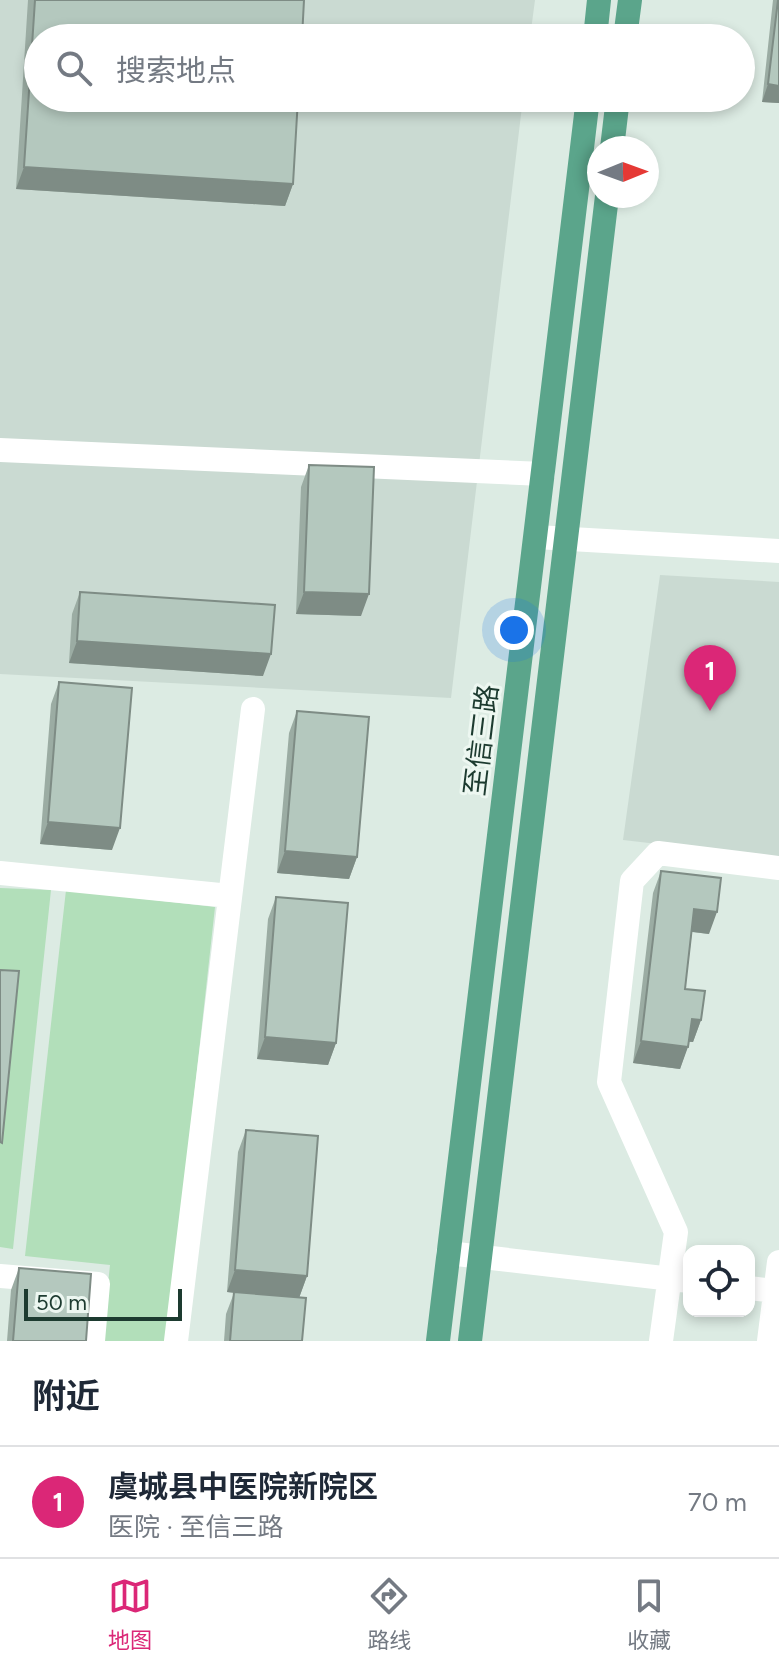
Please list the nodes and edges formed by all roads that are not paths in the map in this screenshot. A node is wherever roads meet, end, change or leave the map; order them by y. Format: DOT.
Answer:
graph roads {
  1 [pos="599,0"];
  2 [pos="630,0"];
  3 [pos="596,24"];
  4 [pos="627,24"];
  5 [pos="586,112"];
  6 [pos="616,112"];
  7 [pos="613,136"];
  8 [pos="606,208"];
  9 [pos="0,450"];
  10 [pos="543,474"];
  11 [pos="536,537"];
  12 [pos="566,539"];
  13 [pos="779,551"];
  14 [pos="253,709"];
  15 [pos="779,868"];
  16 [pos="0,873"];
  17 [pos="230,896"];
  18 [pos="448,1253"];
  19 [pos="480,1257"];
  20 [pos="779,1262"];
  21 [pos="0,1276"];
  22 [pos="679,1280"];
  23 [pos="755,1289"];
  24 [pos="775,1291"];
  25 [pos="93,1341"];
  26 [pos="176,1341"];
  27 [pos="438,1341"];
  28 [pos="470,1341"];
  29 [pos="661,1341"];
  30 [pos="769,1341"];
  1 -- 3 [label="main road"];
  2 -- 4 [label="main road"];
  5 -- 10 [label="main road, 至信三路"];
  6 -- 7 [label="main road"];
  8 -- 12 [label="main road"];
  9 -- 10 [label="street"];
  10 -- 11 [label="main road, 至信三路"];
  11 -- 12 [label="street"];
  11 -- 18 [label="main road, 至信三路"];
  12 -- 13 [label="street"];
  12 -- 19 [label="main road"];
  14 -- 17 [label="street"];
  15 -- 22 [label="street"];
  16 -- 17 [label="street"];
  17 -- 26 [label="street"];
  18 -- 19 [label="street"];
  18 -- 27 [label="main road, 至信三路"];
  19 -- 22 [label="street"];
  19 -- 28 [label="main road"];
  20 -- 24 [label="street"];
  21 -- 25 [label="street"];
  22 -- 29 [label="street"];
  23 -- 24 [label="street"];
  24 -- 30 [label="street"];
}
